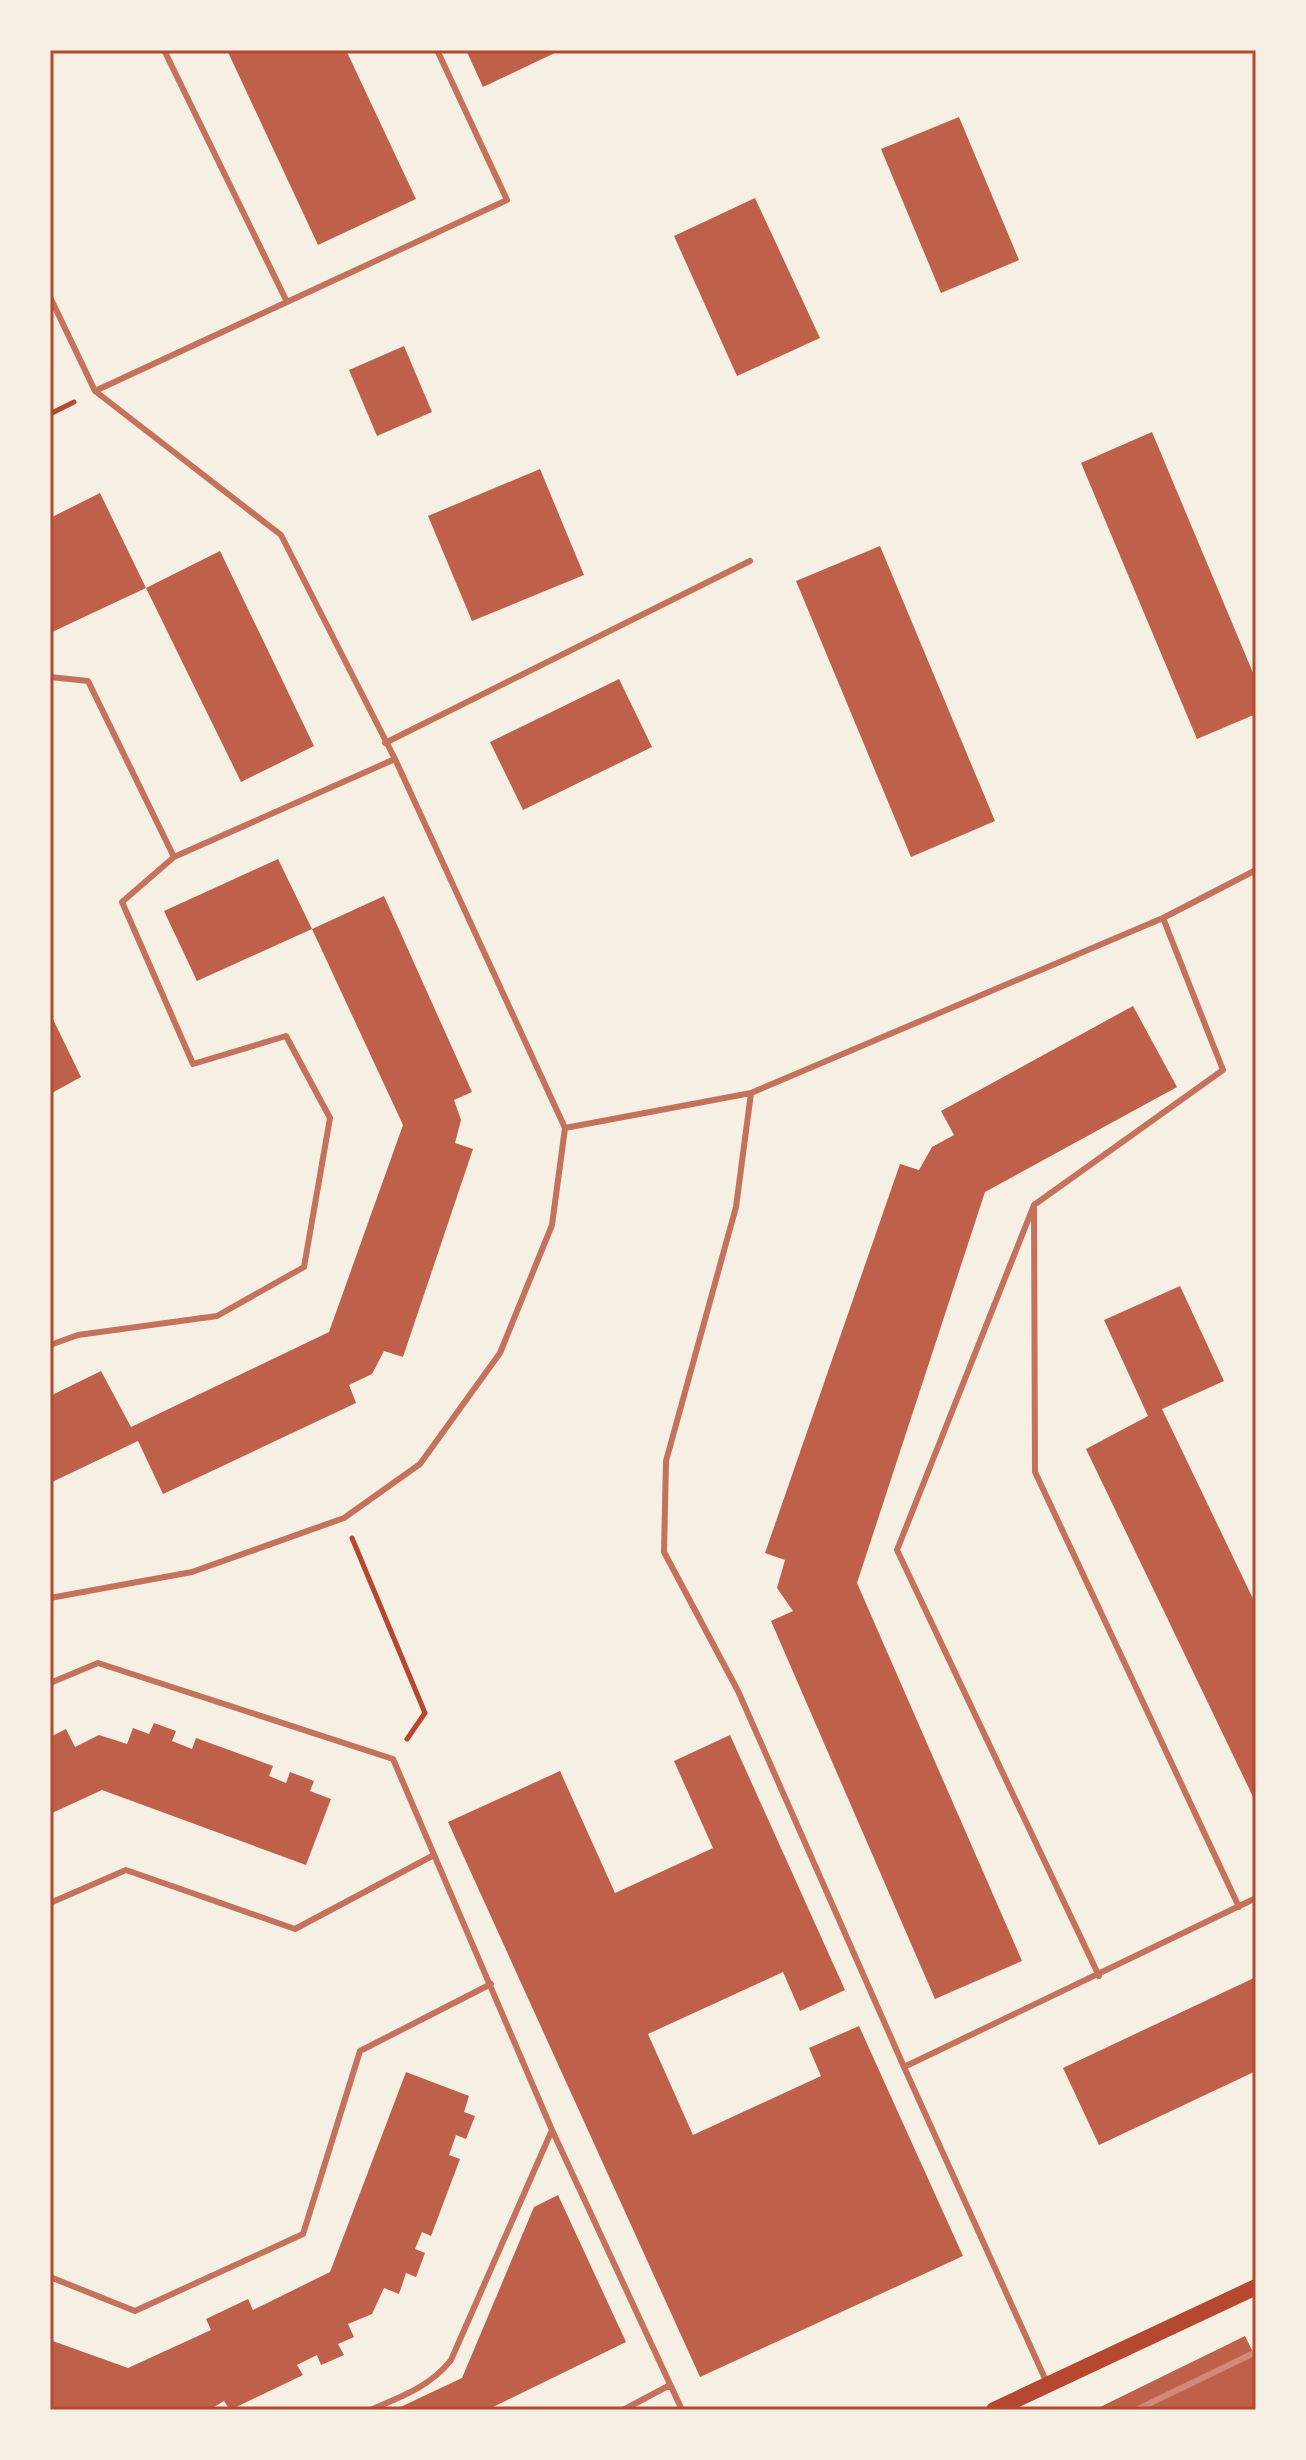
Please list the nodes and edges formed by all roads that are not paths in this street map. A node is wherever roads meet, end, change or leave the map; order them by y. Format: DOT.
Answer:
graph roads {
  1 [pos="164,50"];
  2 [pos="437,50"];
  3 [pos="50,297"];
  4 [pos="287,302"];
  5 [pos="95,391"];
  6 [pos="750,561"];
  7 [pos="50,677"];
  8 [pos="385,743"];
  9 [pos="395,759"];
  10 [pos="174,857"];
  11 [pos="1256,870"];
  12 [pos="1163,918"];
  13 [pos="751,1093"];
  14 [pos="565,1128"];
  15 [pos="1034,1205"];
  16 [pos="50,1345"];
  17 [pos="50,1598"];
  18 [pos="50,1683"];
  19 [pos="434,1855"];
  20 [pos="1256,1898"];
  21 [pos="50,1903"];
  22 [pos="1239,1907"];
  23 [pos="1099,1976"];
  24 [pos="491,1984"];
  25 [pos="904,2067"];
  26 [pos="552,2130"];
  27 [pos="50,2277"];
  28 [pos="1256,2287"];
  29 [pos="670,2385"];
  30 [pos="1048,2387"];
  31 [pos="370,2410"];
  32 [pos="623,2410"];
  33 [pos="682,2410"];
  34 [pos="994,2410"];
  1 -- 4 [label="lane"];
  2 -- 4 [label="lane"];
  3 -- 5 [label="lane"];
  4 -- 5 [label="lane"];
  5 -- 8 [label="lane"];
  6 -- 8 [label="lane"];
  7 -- 10 [label="lane"];
  8 -- 9 [label="lane"];
  9 -- 10 [label="lane"];
  9 -- 14 [label="lane"];
  10 -- 16 [label="lane"];
  11 -- 12 [label="lane"];
  12 -- 13 [label="lane"];
  12 -- 15 [label="lane"];
  13 -- 14 [label="lane"];
  13 -- 25 [label="lane"];
  14 -- 17 [label="lane"];
  15 -- 22 [label="lane"];
  15 -- 23 [label="lane"];
  18 -- 19 [label="lane"];
  19 -- 21 [label="lane"];
  19 -- 24 [label="lane"];
  20 -- 22 [label="lane"];
  22 -- 23 [label="lane"];
  23 -- 25 [label="lane"];
  24 -- 26 [label="lane"];
  24 -- 27 [label="lane"];
  25 -- 30 [label="lane"];
  26 -- 29 [label="lane"];
  26 -- 31 [label="lane"];
  28 -- 30 [label="main road"];
  29 -- 32 [label="lane"];
  29 -- 33 [label="lane"];
  30 -- 34 [label="main road"];
}
